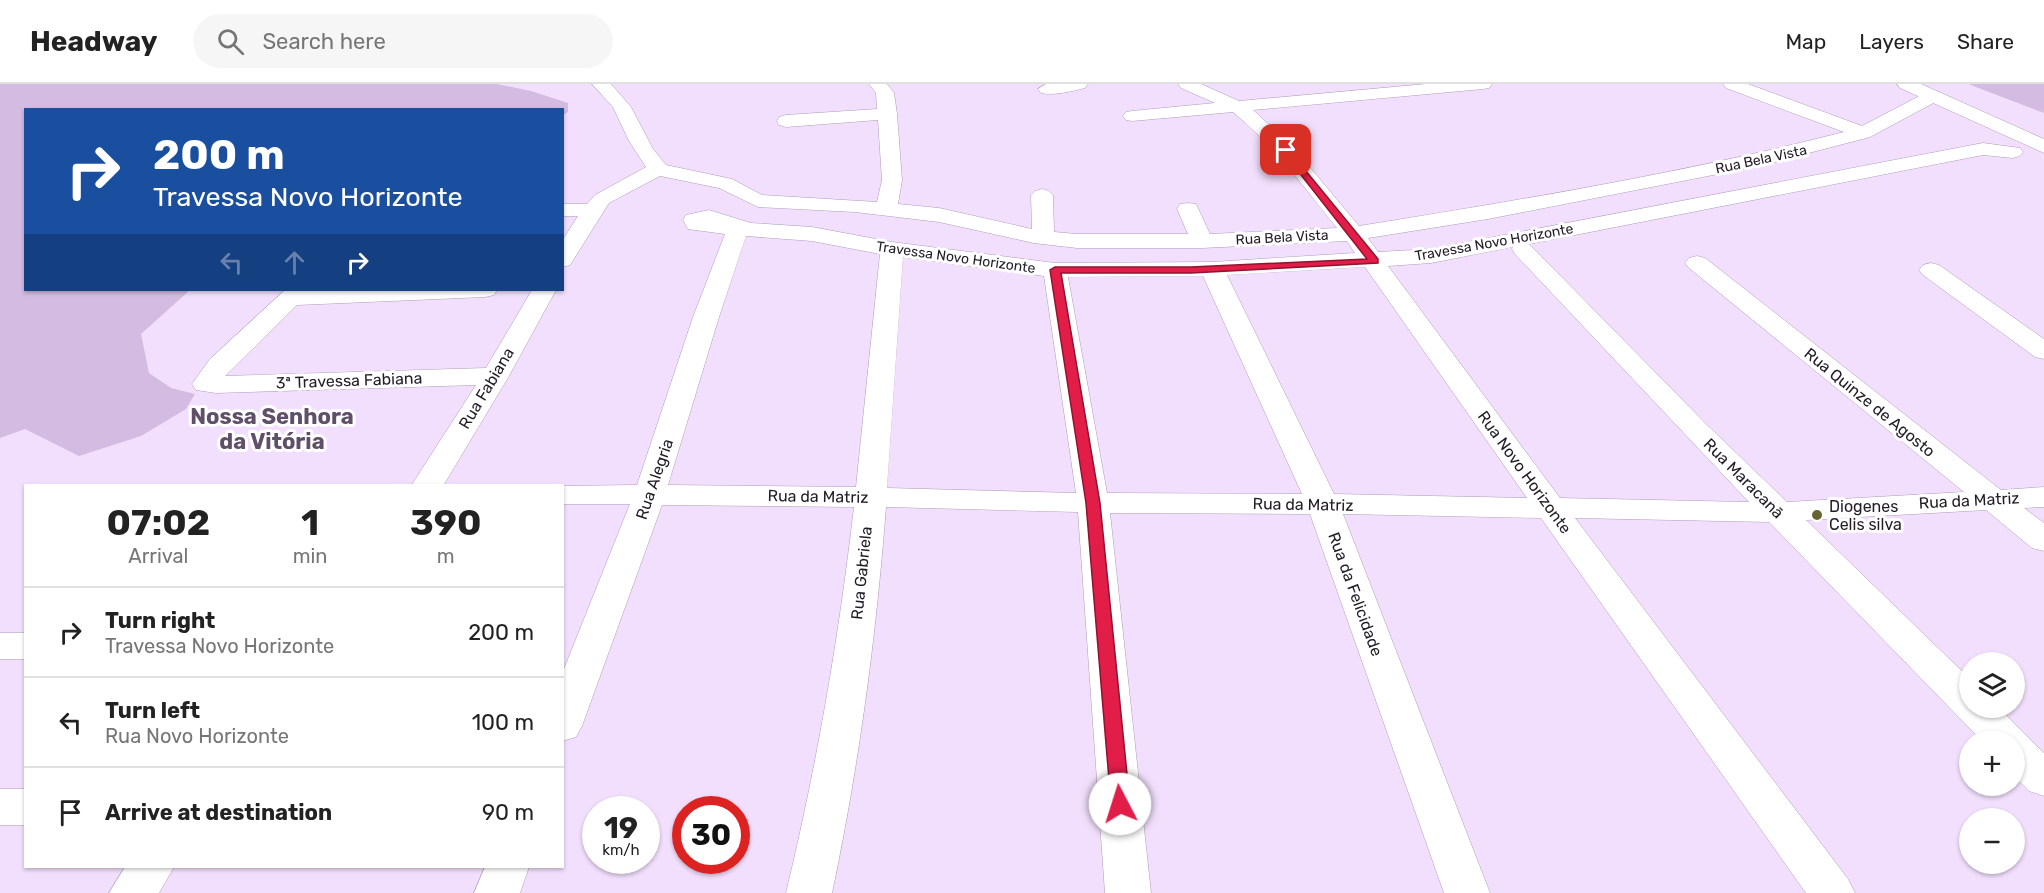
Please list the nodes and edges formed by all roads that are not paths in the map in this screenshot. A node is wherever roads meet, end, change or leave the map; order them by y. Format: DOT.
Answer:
graph roads {
  1 [pos="601,84"];
  2 [pos="878,84"];
  3 [pos="1079,84"];
  4 [pos="1187,84"];
  5 [pos="1322,84"];
  6 [pos="1481,84"];
  7 [pos="1732,84"];
  8 [pos="1906,84"];
  9 [pos="1047,89"];
  10 [pos="1356,96"];
  11 [pos="1949,103"];
  12 [pos="1238,107"];
  13 [pos="888,114"];
  14 [pos="1132,116"];
  15 [pos="786,121"];
  16 [pos="1863,133"];
  17 [pos="2044,147"];
  18 [pos="2013,152"];
  19 [pos="657,169"];
  20 [pos="1042,195"];
  21 [pos="886,209"];
  22 [pos="1188,209"];
  23 [pos="564,210"];
  24 [pos="593,210"];
  25 [pos="702,217"];
  26 [pos="743,229"];
  27 [pos="1353,234"];
  28 [pos="1042,237"];
  29 [pos="892,249"];
  30 [pos="1523,249"];
  31 [pos="1207,255"];
  32 [pos="564,257"];
  33 [pos="1374,261"];
  34 [pos="1697,263"];
  35 [pos="1055,270"];
  36 [pos="1931,270"];
  37 [pos="438,291"];
  38 [pos="543,291"];
  39 [pos="295,294"];
  40 [pos="2044,351"];
  41 [pos="495,376"];
  42 [pos="428,484"];
  43 [pos="564,494"];
  44 [pos="650,494"];
  45 [pos="869,496"];
  46 [pos="2044,497"];
  47 [pos="1992,499"];
  48 [pos="1093,503"];
  49 [pos="1323,504"];
  50 [pos="1551,509"];
  51 [pos="1779,512"];
  52 [pos="2044,540"];
  53 [pos="0,646"];
  54 [pos="24,646"];
  55 [pos="1959,692"];
  56 [pos="1984,718"];
  57 [pos="564,721"];
  58 [pos="1996,730"];
  59 [pos="2025,760"];
  60 [pos="2044,779"];
  61 [pos="0,807"];
  62 [pos="24,807"];
  63 [pos="151,868"];
  64 [pos="507,868"];
  65 [pos="132,893"];
  66 [pos="497,893"];
  67 [pos="809,893"];
  68 [pos="1128,893"];
  69 [pos="1467,893"];
  70 [pos="1832,893"];
  1 -- 19 [label="street"];
  2 -- 13 [label="street"];
  3 -- 9 [label="street"];
  4 -- 12 [label="street, Rua Novo Horizonte"];
  5 -- 10 [label="street"];
  6 -- 10 [label="street"];
  7 -- 16 [label="street"];
  8 -- 11 [label="main road"];
  10 -- 12 [label="street"];
  11 -- 16 [label="street, Rua Bela Vista"];
  11 -- 17 [label="main road"];
  12 -- 14 [label="street"];
  12 -- 27 [label="street, Rua Novo Horizonte"];
  13 -- 15 [label="street"];
  13 -- 21 [label="street"];
  16 -- 27 [label="street, Rua Bela Vista"];
  18 -- 33 [label="street, Travessa Novo Horizonte"];
  19 -- 21 [label="street, Rua Bela Vista"];
  19 -- 24 [label="street"];
  20 -- 28 [label="street"];
  21 -- 28 [label="street, Rua Bela Vista"];
  22 -- 31 [label="street"];
  23 -- 24 [label="street"];
  24 -- 32 [label="street"];
  25 -- 26 [label="street, Travessa Novo Horizonte"];
  26 -- 29 [label="street, Travessa Novo Horizonte"];
  26 -- 44 [label="street, Rua Alegria"];
  27 -- 31 [label="street, Rua Bela Vista"];
  27 -- 33 [label="street, Rua Novo Horizonte"];
  28 -- 31 [label="street, Rua Bela Vista"];
  29 -- 35 [label="street, Travessa Novo Horizonte"];
  29 -- 45 [label="street, Rua Gabriela"];
  30 -- 51 [label="street, Rua Maracanã"];
  31 -- 33 [label="street, Travessa Novo Horizonte"];
  31 -- 35 [label="street, Travessa Novo Horizonte"];
  31 -- 49 [label="street, Rua da Felicidade"];
  33 -- 50 [label="street, Rua Novo Horizonte"];
  34 -- 47 [label="street, Rua Quinze de Agosto"];
  35 -- 48 [label="street"];
  36 -- 40 [label="street"];
  37 -- 39 [label="street"];
  38 -- 41 [label="street, Rua Fabiana"];
  39 -- 41 [label="street, 3ª Travessa Fabiana"];
  41 -- 42 [label="street, Rua Fabiana"];
  43 -- 44 [label="street, Rua da Matriz"];
  44 -- 45 [label="street, Rua da Matriz"];
  44 -- 57 [label="street, Rua Alegria"];
  45 -- 48 [label="street, Rua da Matriz"];
  45 -- 67 [label="street, Rua Gabriela"];
  46 -- 47 [label="street, Rua da Matriz"];
  47 -- 51 [label="street, Rua da Matriz"];
  47 -- 52 [label="street, Rua Quinze de Agosto"];
  48 -- 49 [label="street, Rua da Matriz"];
  48 -- 68 [label="street"];
  49 -- 50 [label="street, Rua da Matriz"];
  49 -- 69 [label="street, Rua da Felicidade"];
  50 -- 51 [label="street, Rua da Matriz"];
  50 -- 70 [label="street, Rua Novo Horizonte"];
  51 -- 55 [label="street, Rua Maracanã"];
  53 -- 54 [label="street"];
  56 -- 58 [label="street"];
  59 -- 60 [label="street"];
  61 -- 62 [label="street"];
  63 -- 65 [label="street"];
  64 -- 66 [label="street"];
}
